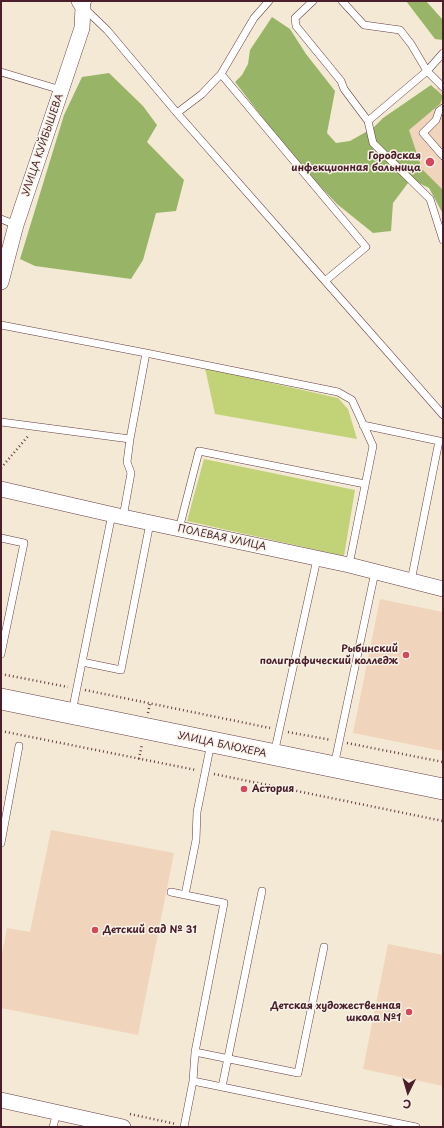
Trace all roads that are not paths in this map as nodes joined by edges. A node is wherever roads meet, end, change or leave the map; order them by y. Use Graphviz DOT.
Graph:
graph roads {
  1 [pos="269,1"];
  2 [pos="313,1"];
  3 [pos="342,1"];
  4 [pos="84,3"];
  5 [pos="443,53"];
  6 [pos="427,71"];
  7 [pos="1,72"];
  8 [pos="220,74"];
  9 [pos="443,87"];
  10 [pos="62,90"];
  11 [pos="443,108"];
  12 [pos="177,113"];
  13 [pos="368,121"];
  14 [pos="443,156"];
  15 [pos="1,219"];
  16 [pos="16,225"];
  17 [pos="443,240"];
  18 [pos="1,280"];
  19 [pos="325,281"];
  20 [pos="1,325"];
  21 [pos="146,353"];
  22 [pos="443,415"];
  23 [pos="1,422"];
  24 [pos="363,425"];
  25 [pos="130,440"];
  26 [pos="365,484"];
  27 [pos="1,489"];
  28 [pos="117,516"];
  29 [pos="150,523"];
  30 [pos="179,529"];
  31 [pos="1,538"];
  32 [pos="317,559"];
  33 [pos="349,565"];
  34 [pos="375,572"];
  35 [pos="411,581"];
  36 [pos="443,588"];
  37 [pos="1,654"];
  38 [pos="82,662"];
  39 [pos="1,699"];
  40 [pos="71,714"];
  41 [pos="211,743"];
  42 [pos="19,746"];
  43 [pos="274,756"];
  44 [pos="334,768"];
  45 [pos="443,789"];
  46 [pos="1,843"];
  47 [pos="262,891"];
  48 [pos="171,892"];
  49 [pos="185,895"];
  50 [pos="324,947"];
  51 [pos="195,1052"];
  52 [pos="228,1058"];
  53 [pos="193,1082"];
  54 [pos="222,1087"];
  55 [pos="1,1100"];
  56 [pos="57,1112"];
  57 [pos="53,1127"];
  58 [pos="123,1127"];
  59 [pos="184,1127"];
  60 [pos="416,1127"];
  1 -- 8 [label="lane"];
  2 -- 13 [label="lane"];
  3 -- 6 [label="lane"];
  4 -- 10 [label="street, УЛИЦА КУЙБЫШЕВА"];
  4 -- 12 [label="lane"];
  5 -- 6 [label="lane"];
  6 -- 9 [label="lane"];
  6 -- 13 [label="lane"];
  7 -- 10 [label="lane"];
  8 -- 12 [label="lane"];
  8 -- 19 [label="lane"];
  10 -- 16 [label="street, УЛИЦА КУЙБЫШЕВА"];
  11 -- 14 [label="lane"];
  12 -- 19 [label="lane"];
  13 -- 17 [label="lane"];
  15 -- 16 [label="lane"];
  16 -- 18 [label="street, УЛИЦА КУЙБЫШЕВА"];
  19 -- 22 [label="lane"];
  20 -- 21 [label="lane"];
  21 -- 24 [label="lane"];
  21 -- 25 [label="lane"];
  23 -- 25 [label="lane"];
  24 -- 26 [label="lane"];
  24 -- 35 [label="lane"];
  25 -- 28 [label="lane"];
  26 -- 30 [label="lane"];
  26 -- 33 [label="lane"];
  27 -- 28 [label="street, ПОЛЕВАЯ УЛИЦА"];
  28 -- 29 [label="street, ПОЛЕВАЯ УЛИЦА"];
  28 -- 38 [label="lane"];
  29 -- 30 [label="street, ПОЛЕВАЯ УЛИЦА"];
  29 -- 38 [label="lane"];
  30 -- 32 [label="street, ПОЛЕВАЯ УЛИЦА"];
  31 -- 37 [label="lane"];
  32 -- 33 [label="street, ПОЛЕВАЯ УЛИЦА"];
  32 -- 43 [label="lane"];
  33 -- 34 [label="street, ПОЛЕВАЯ УЛИЦА"];
  34 -- 35 [label="street, ПОЛЕВАЯ УЛИЦА"];
  34 -- 44 [label="lane"];
  35 -- 36 [label="street, ПОЛЕВАЯ УЛИЦА"];
  38 -- 40 [label="lane"];
  39 -- 40 [label="street, УЛИЦА БЛЮХЕРА"];
  40 -- 41 [label="street, УЛИЦА БЛЮХЕРА"];
  41 -- 43 [label="street, УЛИЦА БЛЮХЕРА"];
  41 -- 49 [label="lane"];
  42 -- 46 [label="lane"];
  43 -- 44 [label="street, УЛИЦА БЛЮХЕРА"];
  44 -- 45 [label="street, УЛИЦА БЛЮХЕРА"];
  47 -- 52 [label="lane"];
  48 -- 49 [label="lane"];
  49 -- 51 [label="lane"];
  50 -- 52 [label="lane"];
  51 -- 52 [label="lane"];
  51 -- 53 [label="lane"];
  52 -- 54 [label="lane"];
  53 -- 54 [label="lane"];
  53 -- 59 [label="lane"];
  54 -- 60 [label="lane"];
  55 -- 56 [label="street"];
  56 -- 57 [label="lane"];
  56 -- 58 [label="street"];
}
